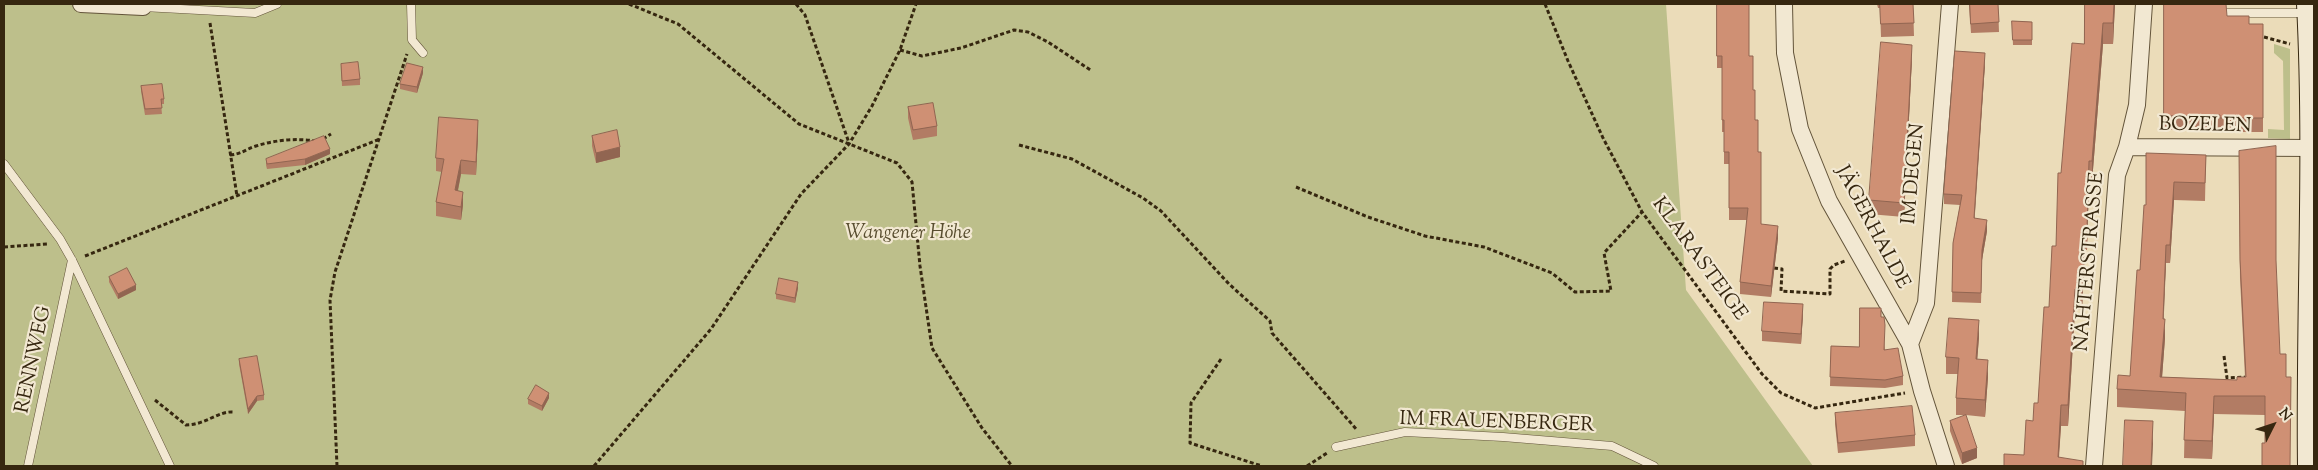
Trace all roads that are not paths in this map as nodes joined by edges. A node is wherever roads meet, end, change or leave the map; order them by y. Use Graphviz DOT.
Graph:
graph roads {
  1 [pos="81,4"];
  2 [pos="277,4"];
  3 [pos="411,4"];
  4 [pos="1784,4"];
  5 [pos="1950,4"];
  6 [pos="2144,4"];
  7 [pos="143,7"];
  8 [pos="2308,9"];
  9 [pos="2209,13"];
  10 [pos="423,53"];
  11 [pos="2127,147"];
  12 [pos="2312,148"];
  13 [pos="4,164"];
  14 [pos="72,260"];
  15 [pos="1910,344"];
  16 [pos="1336,447"];
  17 [pos="28,466"];
  18 [pos="170,466"];
  19 [pos="1654,466"];
  20 [pos="1946,466"];
  21 [pos="2094,466"];
  22 [pos="2309,466"];
  1 -- 7 [label="street"];
  2 -- 7 [label="lane"];
  3 -- 10 [label="lane"];
  4 -- 15 [label="street, JÄGERHALDE"];
  5 -- 15 [label="street, IM DEGEN"];
  6 -- 11 [label="street, NÄHTERSTRASSE"];
  8 -- 9 [label="lane"];
  8 -- 12 [label="street"];
  11 -- 12 [label="street, BOZELEN"];
  11 -- 21 [label="street, NÄHTERSTRASSE"];
  12 -- 22 [label="street"];
  13 -- 14 [label="lane"];
  14 -- 17 [label="lane, RENNWEG"];
  14 -- 18 [label="lane"];
  15 -- 20 [label="street, JÄGERHALDE"];
  16 -- 19 [label="lane, IM FRAUENBERGER"];
}
